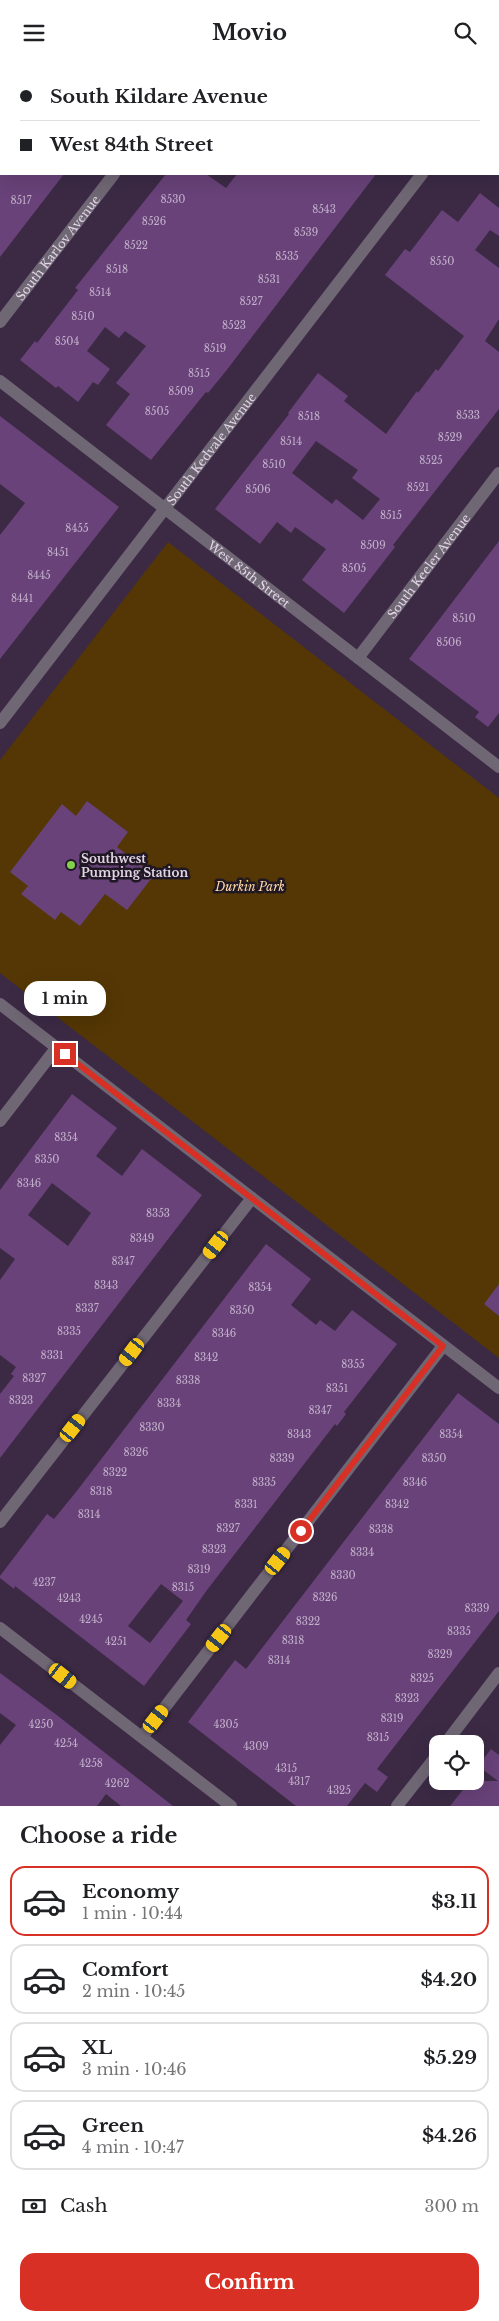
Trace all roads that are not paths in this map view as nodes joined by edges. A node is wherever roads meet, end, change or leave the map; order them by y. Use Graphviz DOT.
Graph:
graph roads {
  1 [pos="113,175"];
  2 [pos="421,175"];
  3 [pos="0,322"];
  4 [pos="0,381"];
  5 [pos="499,473"];
  6 [pos="165,509"];
  7 [pos="358,658"];
  8 [pos="0,723"];
  9 [pos="499,767"];
  10 [pos="0,1004"];
  11 [pos="56,1047"];
  12 [pos="0,1121"];
  13 [pos="252,1199"];
  14 [pos="443,1346"];
  15 [pos="499,1389"];
  16 [pos="0,1522"];
  17 [pos="0,1628"];
  18 [pos="499,1673"];
  19 [pos="452,1735"];
  20 [pos="142,1737"];
  21 [pos="429,1765"];
  22 [pos="231,1806"];
  23 [pos="397,1806"];
  1 -- 3 [label="street, South Karlov Avenue"];
  2 -- 6 [label="street, South Kedvale Avenue"];
  4 -- 6 [label="street, West 85th Street"];
  5 -- 7 [label="street, South Keeler Avenue"];
  6 -- 7 [label="street, West 85th Street"];
  6 -- 8 [label="street, South Kedvale Avenue"];
  7 -- 9 [label="street, West 85th Street"];
  10 -- 11 [label="street"];
  11 -- 12 [label="street"];
  11 -- 13 [label="street"];
  13 -- 14 [label="street"];
  13 -- 16 [label="street"];
  14 -- 15 [label="street"];
  14 -- 20 [label="street"];
  17 -- 20 [label="street"];
  18 -- 19 [label="street"];
  20 -- 22 [label="street"];
  21 -- 23 [label="street"];
}
